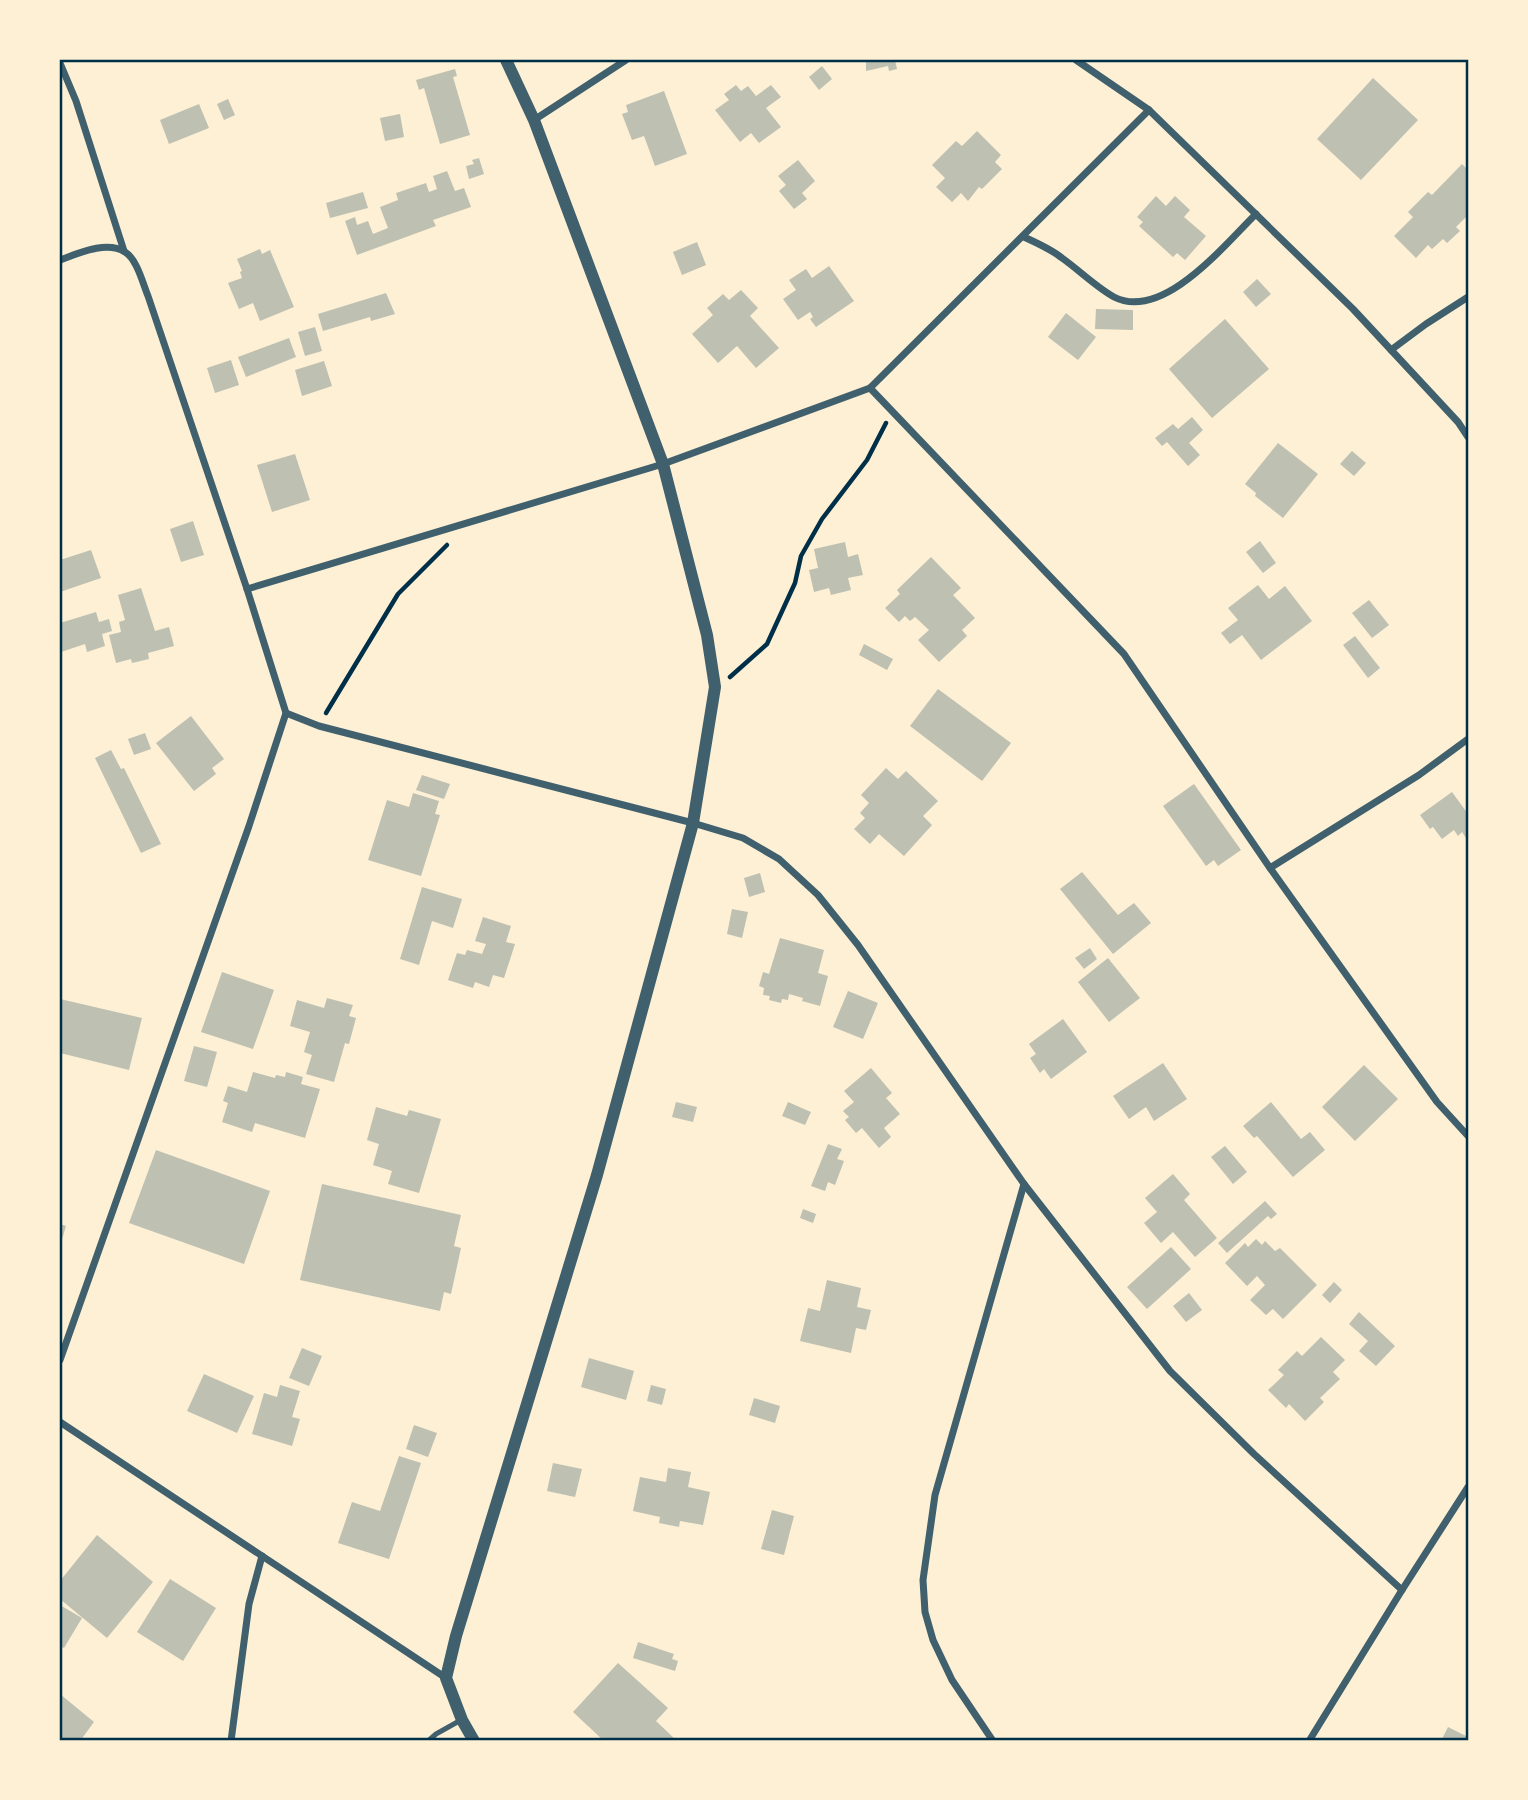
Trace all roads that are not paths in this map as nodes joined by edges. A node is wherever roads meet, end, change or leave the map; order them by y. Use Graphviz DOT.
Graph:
graph roads {
  1 [pos="506,60"];
  2 [pos="625,60"];
  3 [pos="1076,60"];
  4 [pos="60,63"];
  5 [pos="1149,110"];
  6 [pos="534,120"];
  7 [pos="1256,214"];
  8 [pos="1024,237"];
  9 [pos="124,251"];
  10 [pos="60,260"];
  11 [pos="1468,297"];
  12 [pos="1391,350"];
  13 [pos="870,388"];
  14 [pos="1468,437"];
  15 [pos="663,464"];
  16 [pos="247,589"];
  17 [pos="286,713"];
  18 [pos="1468,739"];
  19 [pos="694,824"];
  20 [pos="1270,868"];
  21 [pos="1468,1136"];
  22 [pos="1024,1184"];
  23 [pos="60,1360"];
  24 [pos="60,1422"];
  25 [pos="1468,1487"];
  26 [pos="262,1556"];
  27 [pos="1402,1590"];
  28 [pos="446,1678"];
  29 [pos="462,1720"];
  30 [pos="231,1741"];
  31 [pos="428,1741"];
  32 [pos="474,1741"];
  33 [pos="993,1741"];
  34 [pos="1309,1741"];
  1 -- 6 [label="street"];
  2 -- 6 [label="street"];
  3 -- 5 [label="street"];
  4 -- 9 [label="street"];
  5 -- 7 [label="street"];
  5 -- 8 [label="street"];
  6 -- 15 [label="street"];
  7 -- 8 [label="street"];
  7 -- 12 [label="street"];
  8 -- 13 [label="street"];
  9 -- 10 [label="street"];
  9 -- 16 [label="street"];
  11 -- 12 [label="street"];
  12 -- 14 [label="street"];
  13 -- 15 [label="street"];
  13 -- 20 [label="street"];
  15 -- 16 [label="street"];
  15 -- 19 [label="street"];
  16 -- 17 [label="street"];
  17 -- 19 [label="street"];
  17 -- 23 [label="street"];
  18 -- 20 [label="street"];
  19 -- 22 [label="street"];
  19 -- 28 [label="street"];
  20 -- 21 [label="street"];
  22 -- 27 [label="street"];
  22 -- 33 [label="street"];
  24 -- 26 [label="street"];
  25 -- 27 [label="street"];
  26 -- 28 [label="street"];
  26 -- 30 [label="street"];
  27 -- 34 [label="street"];
  28 -- 29 [label="street"];
  29 -- 31 [label="lane"];
  29 -- 32 [label="street"];
}
